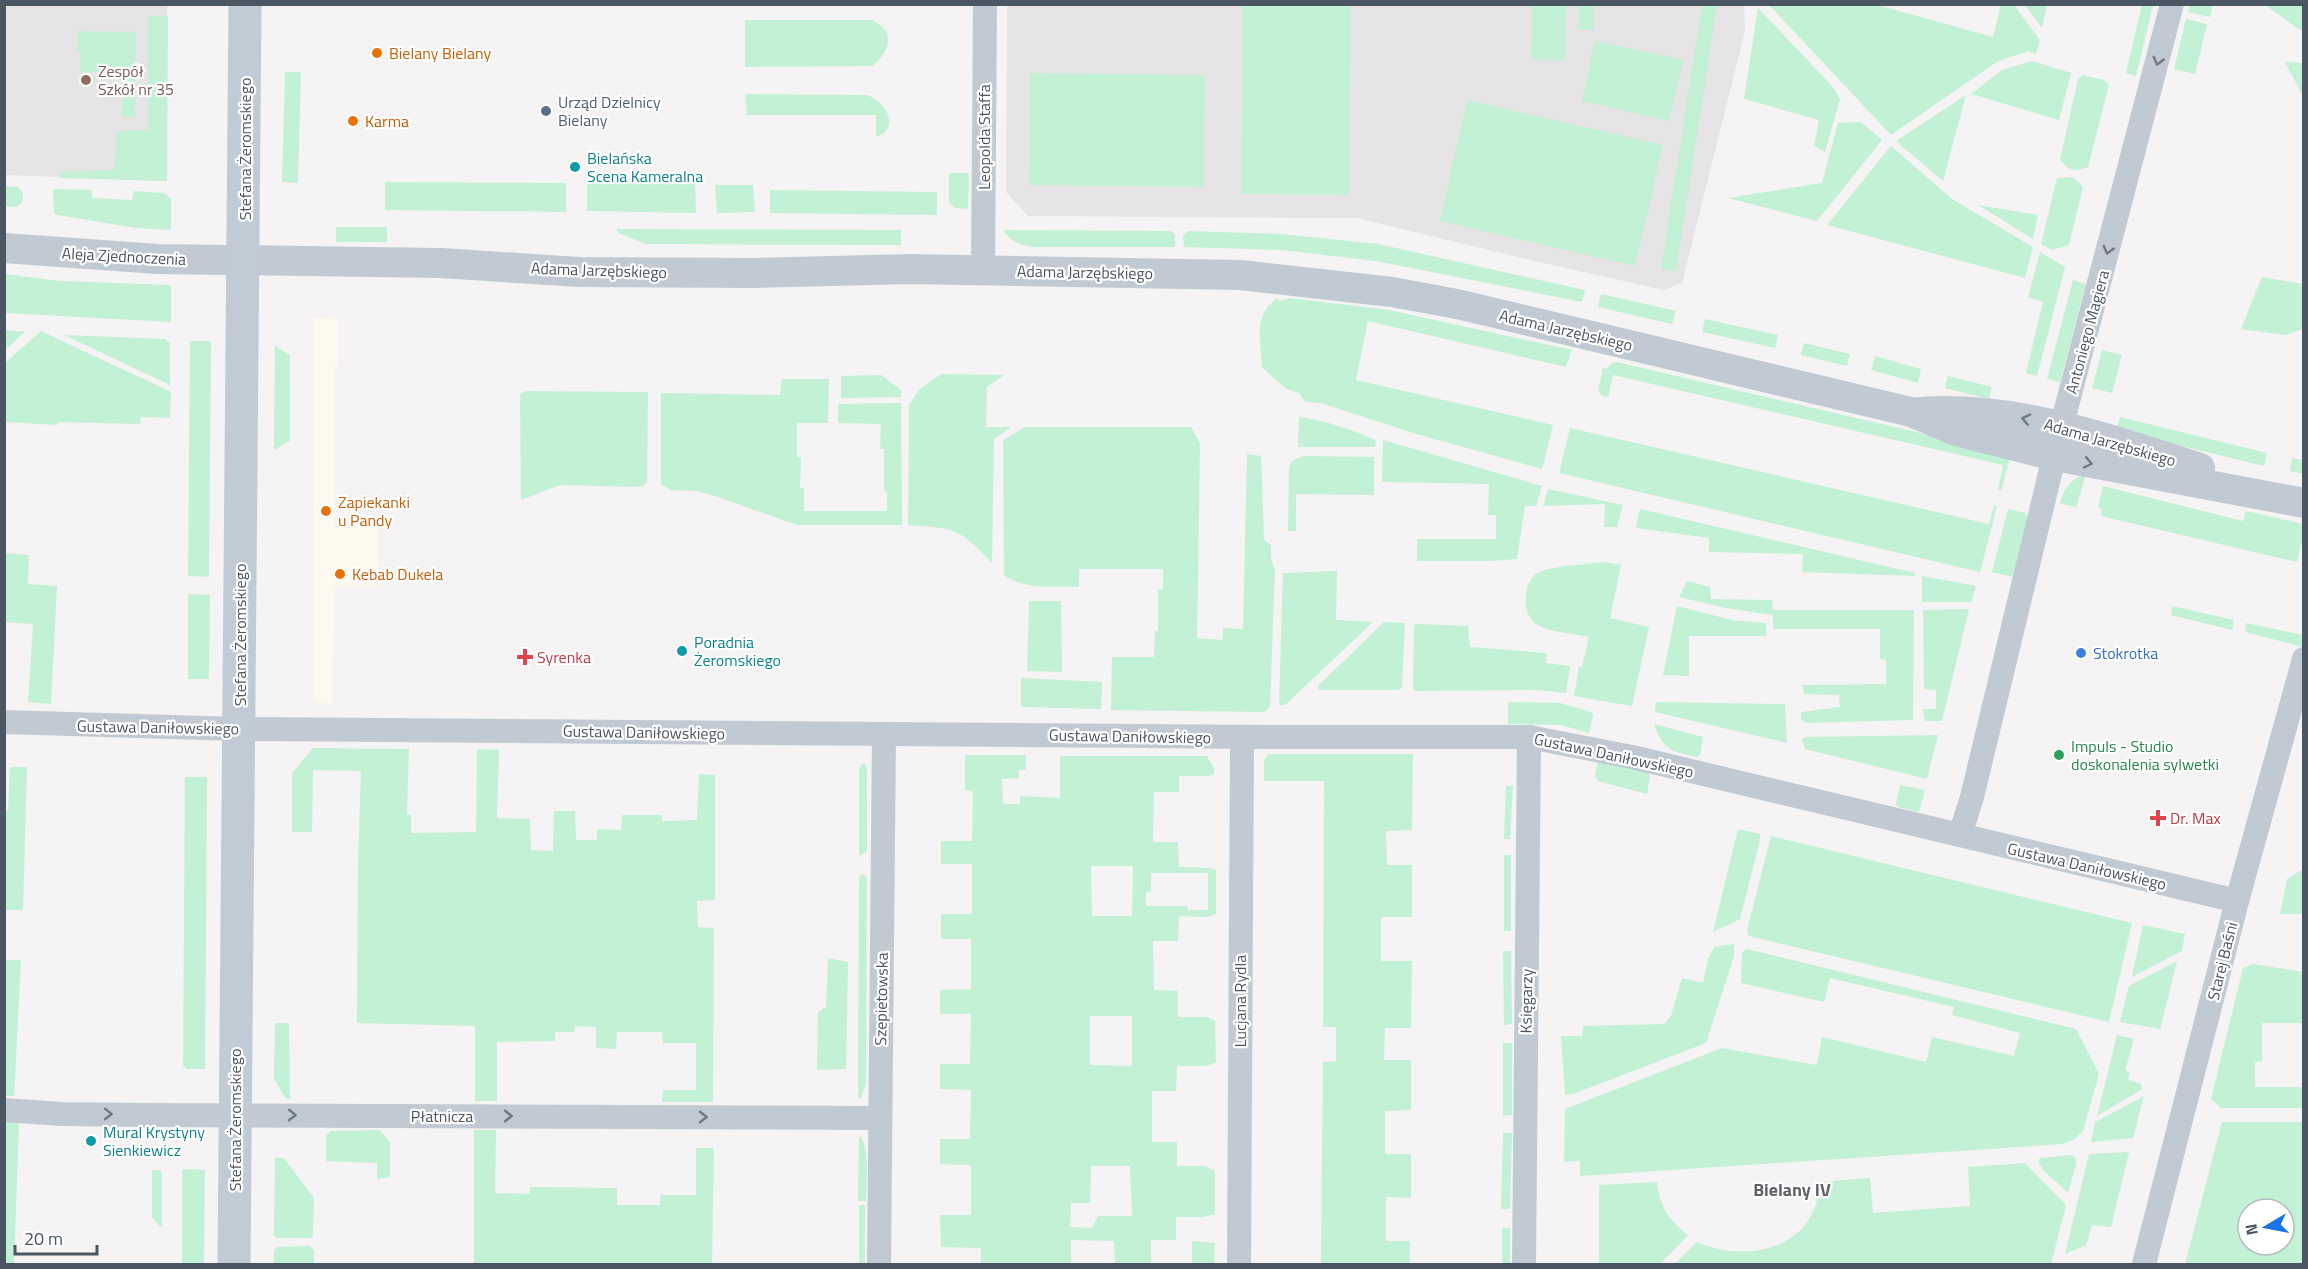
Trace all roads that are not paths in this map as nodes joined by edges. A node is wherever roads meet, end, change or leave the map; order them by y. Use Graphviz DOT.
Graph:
graph roads {
  1 [pos="245,4"];
  2 [pos="985,4"];
  3 [pos="2172,4"];
  4 [pos="4,248"];
  5 [pos="244,261"];
  6 [pos="983,270"];
  7 [pos="2058,442"];
  8 [pos="2304,501"];
  9 [pos="2304,659"];
  10 [pos="4,722"];
  11 [pos="239,729"];
  12 [pos="884,734"];
  13 [pos="1242,737"];
  14 [pos="1529,737"];
  15 [pos="1960,835"];
  16 [pos="2237,901"];
  17 [pos="4,1110"];
  18 [pos="234,1114"];
  19 [pos="879,1118"];
  20 [pos="234,1264"];
  21 [pos="879,1264"];
  22 [pos="1239,1264"];
  23 [pos="1524,1264"];
  24 [pos="2144,1264"];
  1 -- 5 [label="main road, Stefana Żeromskiego"];
  2 -- 6 [label="street, Leopolda Staffa"];
  3 -- 7 [label="street, Antoniego Magiera, one-way"];
  4 -- 5 [label="street, Aleja Zjednoczenia"];
  5 -- 6 [label="street, Adama Jarzębskiego"];
  5 -- 11 [label="main road, Stefana Żeromskiego"];
  6 -- 7 [label="street, Adama Jarzębskiego"];
  7 -- 8 [label="street, Adama Jarzębskiego"];
  7 -- 15 [label="street, Antoniego Magiera"];
  9 -- 16 [label="street, Starej Baśni"];
  10 -- 11 [label="street, Gustawa Daniłowskiego"];
  11 -- 12 [label="street, Gustawa Daniłowskiego"];
  11 -- 18 [label="main road, Stefana Żeromskiego"];
  12 -- 13 [label="street, Gustawa Daniłowskiego"];
  12 -- 19 [label="street, Szepietowska"];
  13 -- 14 [label="street, Gustawa Daniłowskiego"];
  13 -- 22 [label="street, Lucjana Rydla"];
  14 -- 15 [label="street, Gustawa Daniłowskiego"];
  14 -- 23 [label="street, Księgarzy"];
  15 -- 16 [label="street, Gustawa Daniłowskiego"];
  16 -- 24 [label="street, Starej Baśni"];
  17 -- 18 [label="street, Płatnicza, one-way"];
  18 -- 19 [label="street, Płatnicza, one-way"];
  18 -- 20 [label="main road, Stefana Żeromskiego"];
  19 -- 21 [label="street, Szepietowska"];
}
